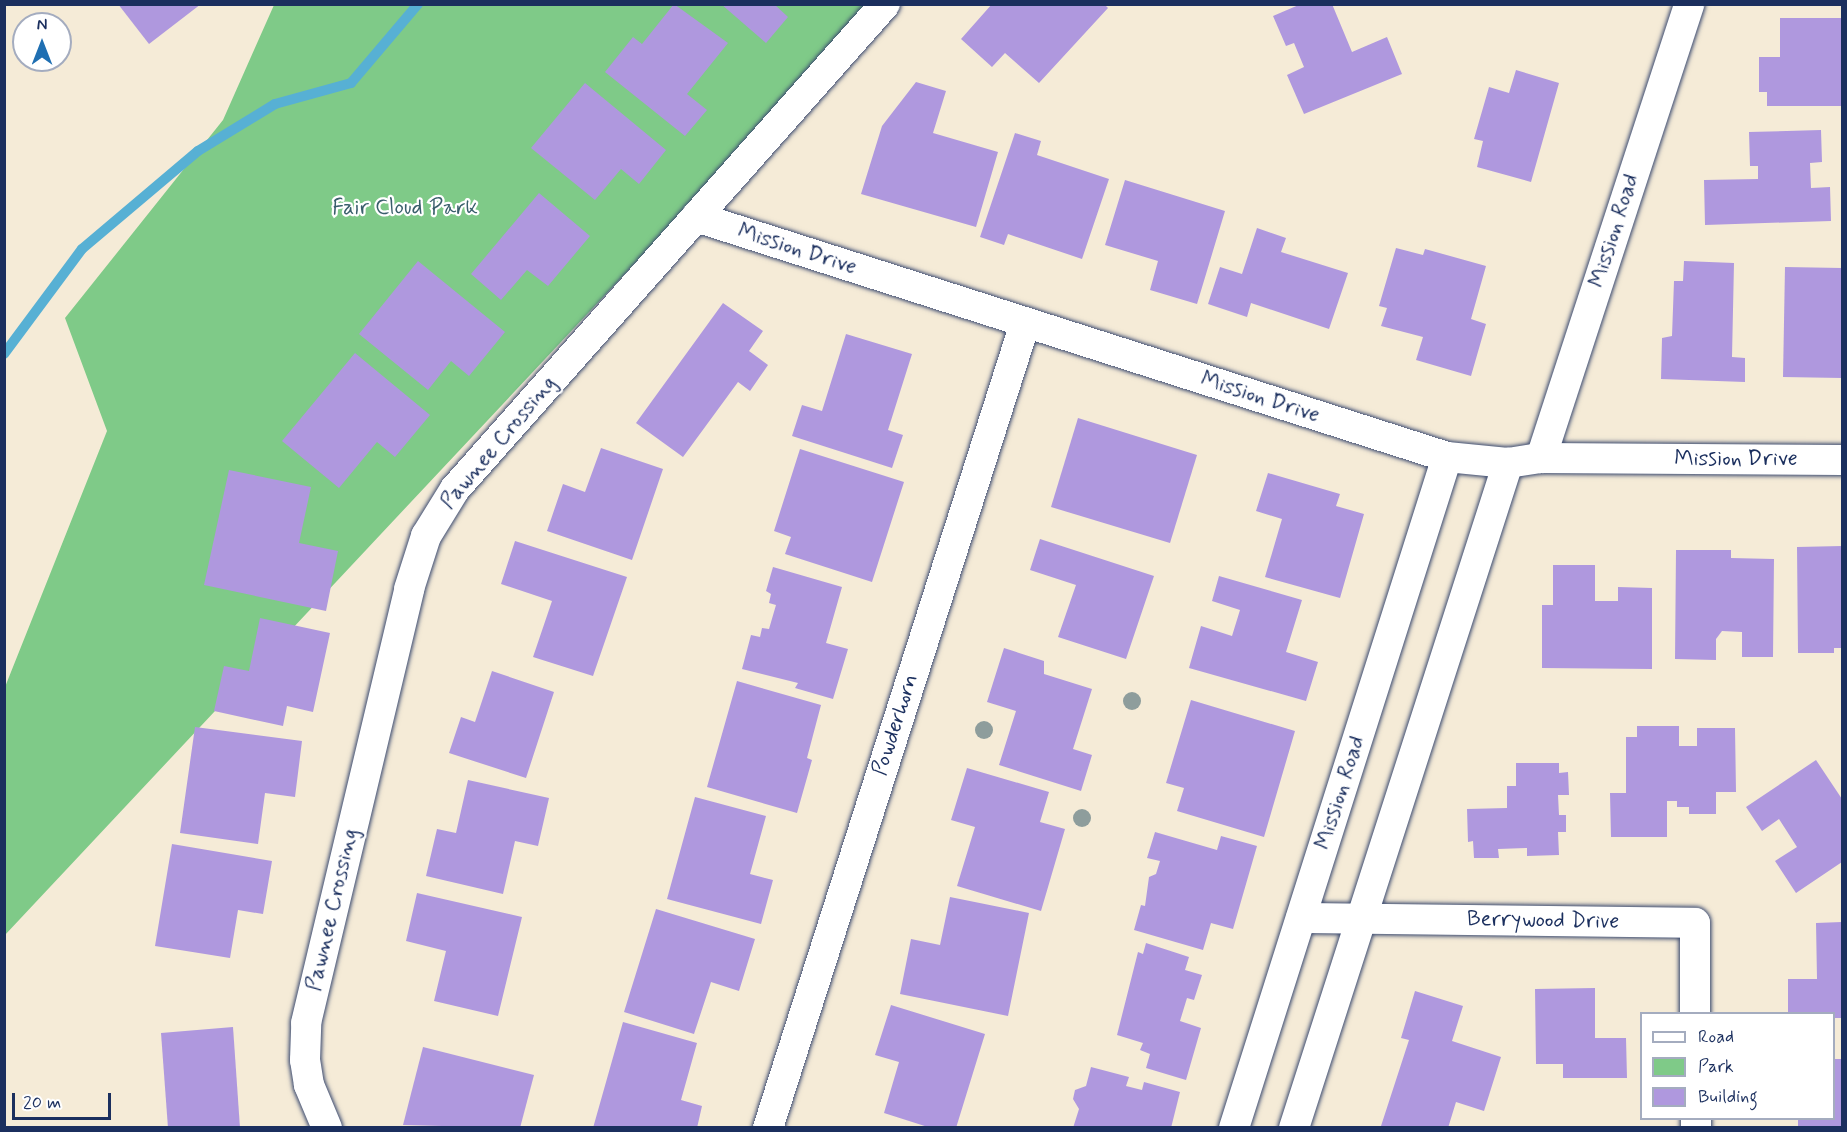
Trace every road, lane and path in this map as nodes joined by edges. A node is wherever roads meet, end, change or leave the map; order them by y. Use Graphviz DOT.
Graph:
graph roads {
  1 [pos="885,4"];
  2 [pos="1689,4"];
  3 [pos="696,218"];
  4 [pos="1025,323"];
  5 [pos="1447,457"];
  6 [pos="1540,458"];
  7 [pos="1842,460"];
  8 [pos="1508,463"];
  9 [pos="1301,918"];
  10 [pos="1360,919"];
  11 [pos="1695,1012"];
  12 [pos="327,1128"];
  13 [pos="768,1128"];
  14 [pos="1234,1128"];
  15 [pos="1294,1128"];
  1 -- 3 [label="street, Pawnee Crossing"];
  2 -- 6 [label="street, Mission Road"];
  3 -- 4 [label="street, Mission Drive"];
  3 -- 12 [label="street, Pawnee Crossing"];
  4 -- 5 [label="street, Mission Drive"];
  4 -- 13 [label="street, Powderhorn"];
  5 -- 8 [label="street, Mission Drive"];
  5 -- 9 [label="street, Mission Road"];
  6 -- 7 [label="street, Mission Drive"];
  6 -- 8 [label="street, Mission Drive"];
  8 -- 10 [label="street"];
  9 -- 10 [label="street, Berrywood Drive"];
  9 -- 14 [label="street, Mission Road"];
  10 -- 11 [label="street, Berrywood Drive"];
  10 -- 15 [label="street"];
}
